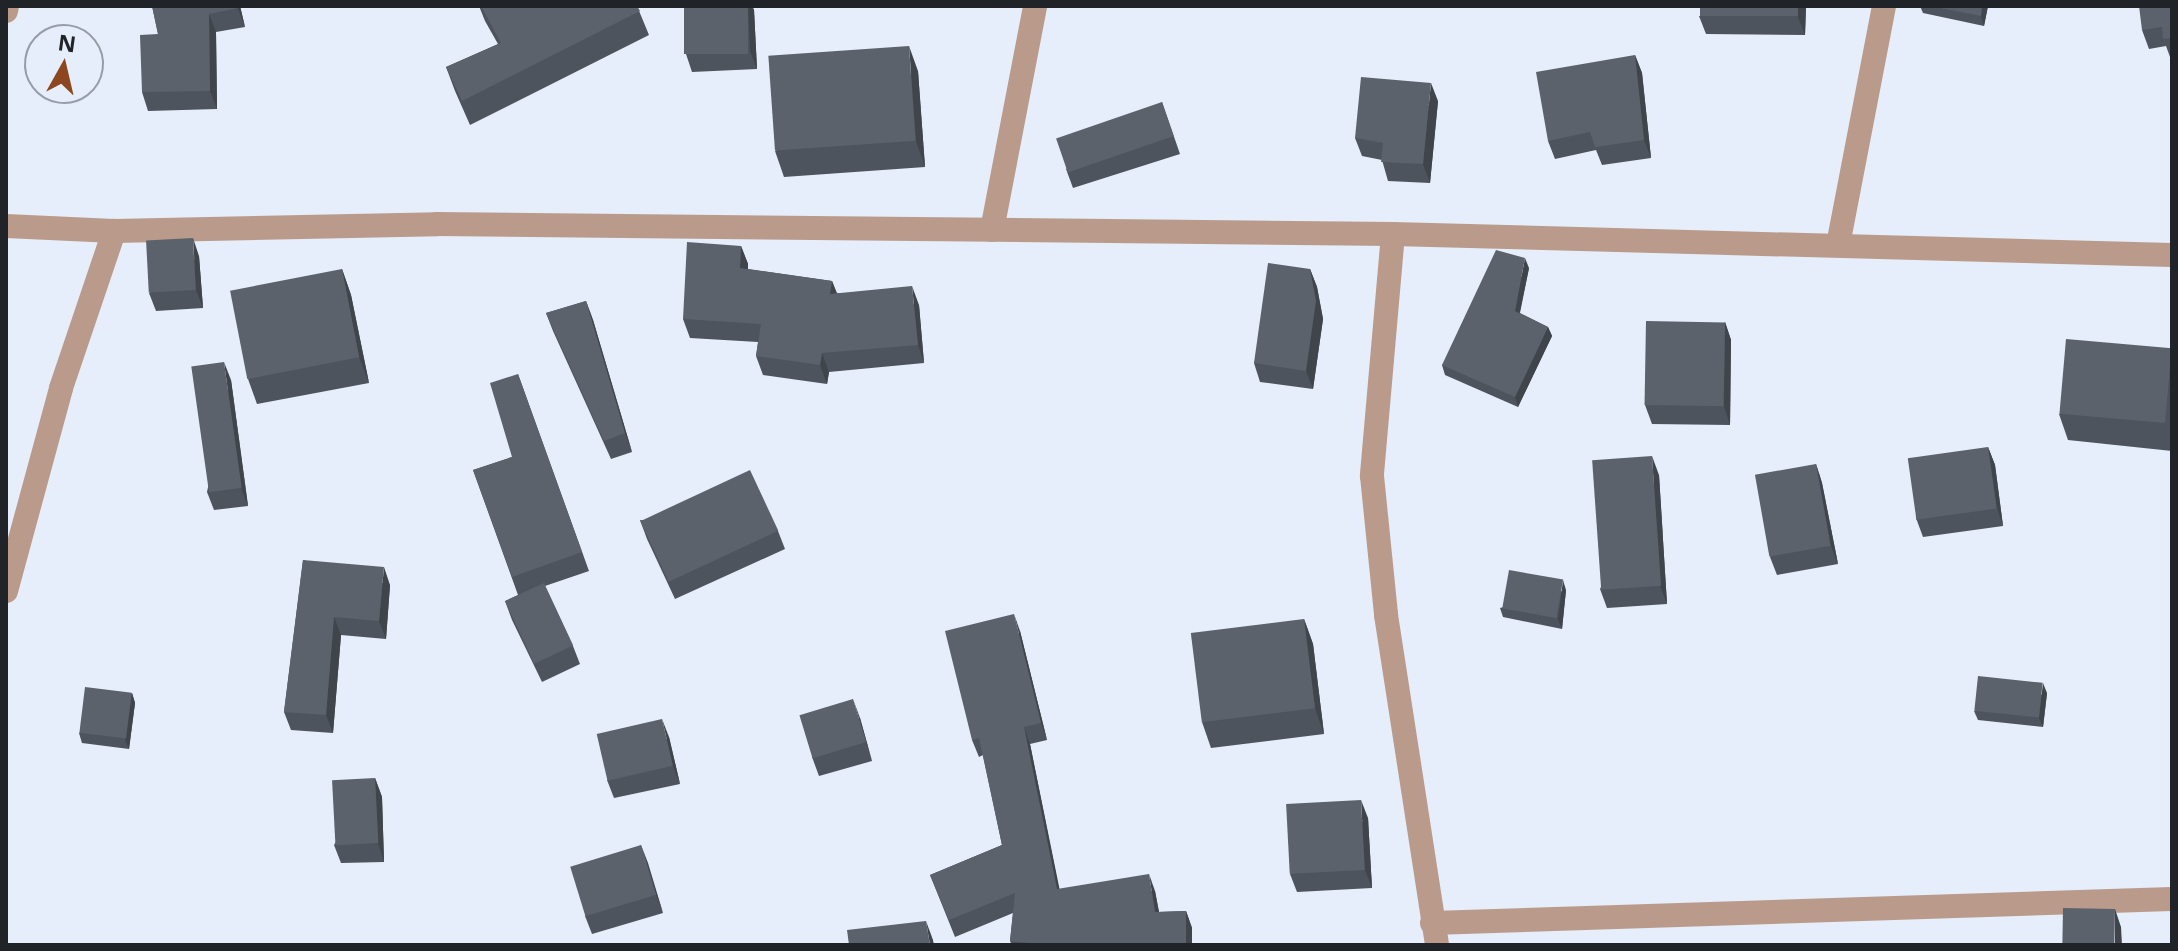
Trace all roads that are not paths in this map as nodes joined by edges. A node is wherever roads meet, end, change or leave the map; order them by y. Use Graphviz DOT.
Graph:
graph roads {
  1 [pos="1035,6"];
  2 [pos="1884,6"];
  3 [pos="6,226"];
  4 [pos="992,230"];
  5 [pos="114,231"];
  6 [pos="1393,234"];
  7 [pos="1838,245"];
  8 [pos="2172,255"];
  9 [pos="6,591"];
  10 [pos="2172,899"];
  11 [pos="1435,934"];
  1 -- 4 [label="street"];
  2 -- 7 [label="street"];
  3 -- 5 [label="street"];
  4 -- 5 [label="street"];
  4 -- 6 [label="street"];
  5 -- 9 [label="street"];
  6 -- 7 [label="street"];
  6 -- 11 [label="street"];
  7 -- 8 [label="street"];
  10 -- 11 [label="street"];
}
